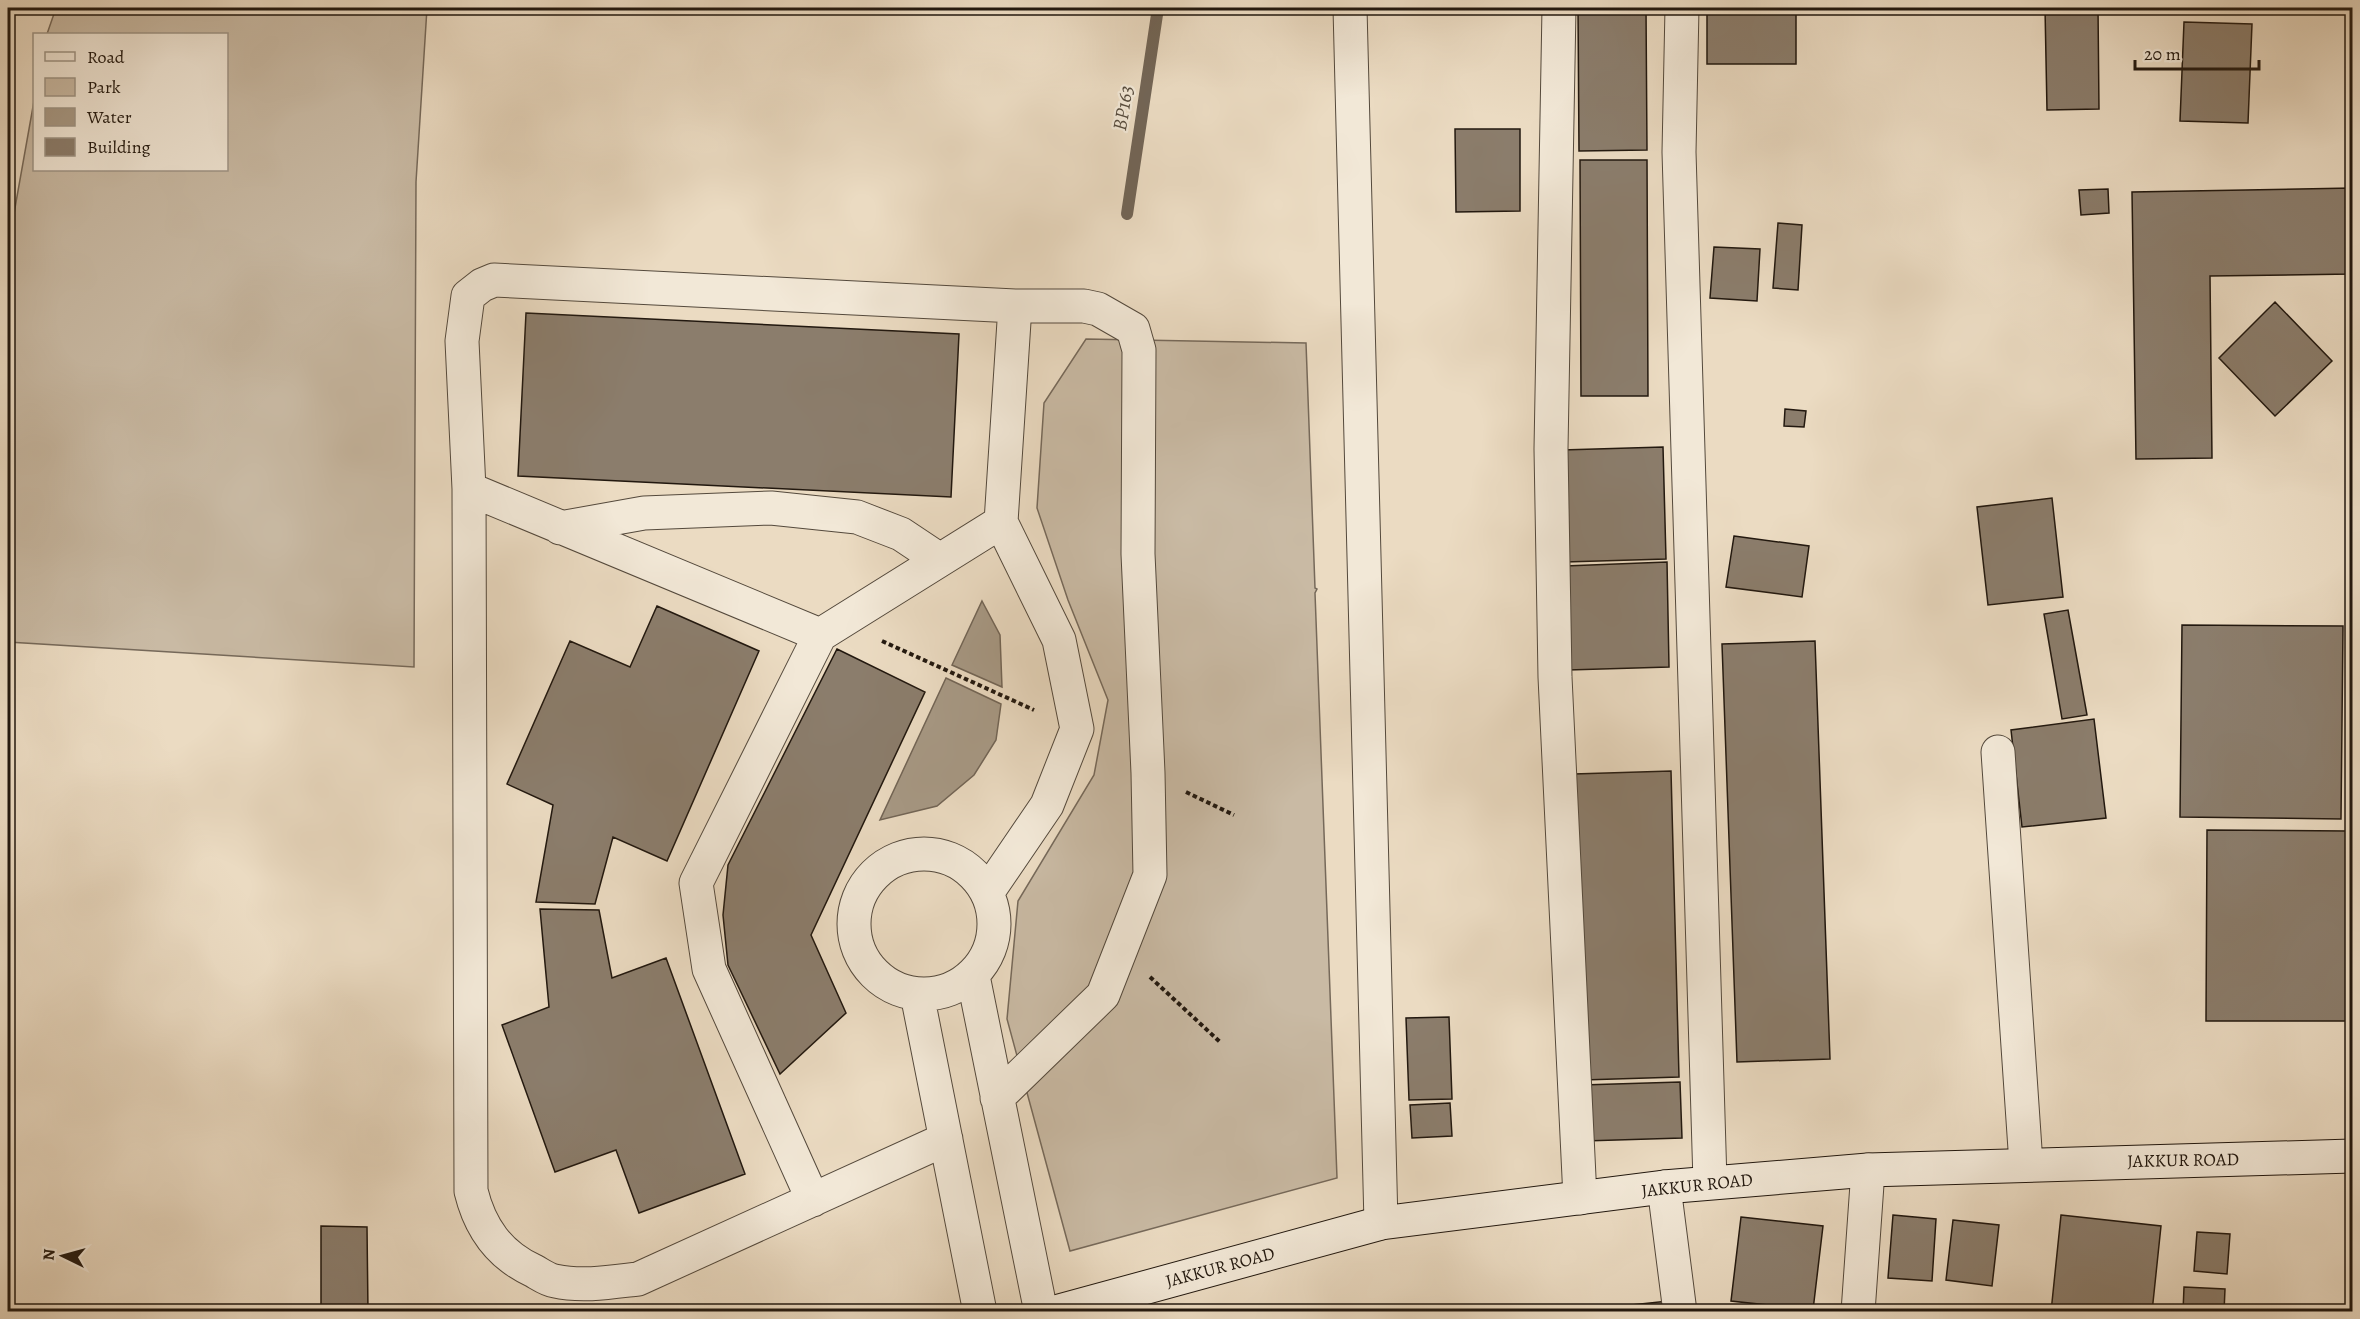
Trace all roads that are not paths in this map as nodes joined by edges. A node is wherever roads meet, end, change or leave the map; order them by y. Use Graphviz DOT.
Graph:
graph roads {
  1 [pos="1350,8"];
  2 [pos="1558,8"];
  3 [pos="1682,8"];
  4 [pos="1015,306"];
  5 [pos="469,489"];
  6 [pos="1001,522"];
  7 [pos="560,528"];
  8 [pos="940,560"];
  9 [pos="830,629"];
  10 [pos="1998,752"];
  11 [pos="987,893"];
  12 [pos="973,976"];
  13 [pos="917,994"];
  14 [pos="997,1098"];
  15 [pos="946,1139"];
  16 [pos="2352,1156"];
  17 [pos="2026,1164"];
  18 [pos="1868,1170"];
  19 [pos="1710,1182"];
  20 [pos="1664,1187"];
  21 [pos="1580,1198"];
  22 [pos="813,1200"];
  23 [pos="1381,1223"];
  24 [pos="980,1311"];
  25 [pos="1041,1311"];
  26 [pos="1056,1311"];
  27 [pos="1680,1311"];
  28 [pos="1858,1311"];
  1 -- 23 [label="street"];
  2 -- 21 [label="street"];
  3 -- 19 [label="street"];
  4 -- 5 [label="street"];
  4 -- 6 [label="street"];
  4 -- 14 [label="street"];
  5 -- 7 [label="street"];
  5 -- 22 [label="street"];
  6 -- 8 [label="street"];
  6 -- 11 [label="street"];
  7 -- 8 [label="street"];
  7 -- 9 [label="street"];
  8 -- 9 [label="street"];
  9 -- 22 [label="street"];
  10 -- 17 [label="street"];
  11 -- 12 [label="street"];
  11 -- 13 [label="street"];
  12 -- 13 [label="street"];
  12 -- 14 [label="street"];
  13 -- 15 [label="street"];
  14 -- 25 [label="street"];
  15 -- 22 [label="street"];
  15 -- 24 [label="street"];
  16 -- 17 [label="street, JAKKUR ROAD"];
  17 -- 18 [label="street, JAKKUR ROAD"];
  18 -- 19 [label="street, JAKKUR ROAD"];
  18 -- 28 [label="street"];
  19 -- 20 [label="street, JAKKUR ROAD"];
  20 -- 21 [label="street, JAKKUR ROAD"];
  20 -- 27 [label="street"];
  21 -- 23 [label="street, JAKKUR ROAD"];
  23 -- 26 [label="street, JAKKUR ROAD"];
}
